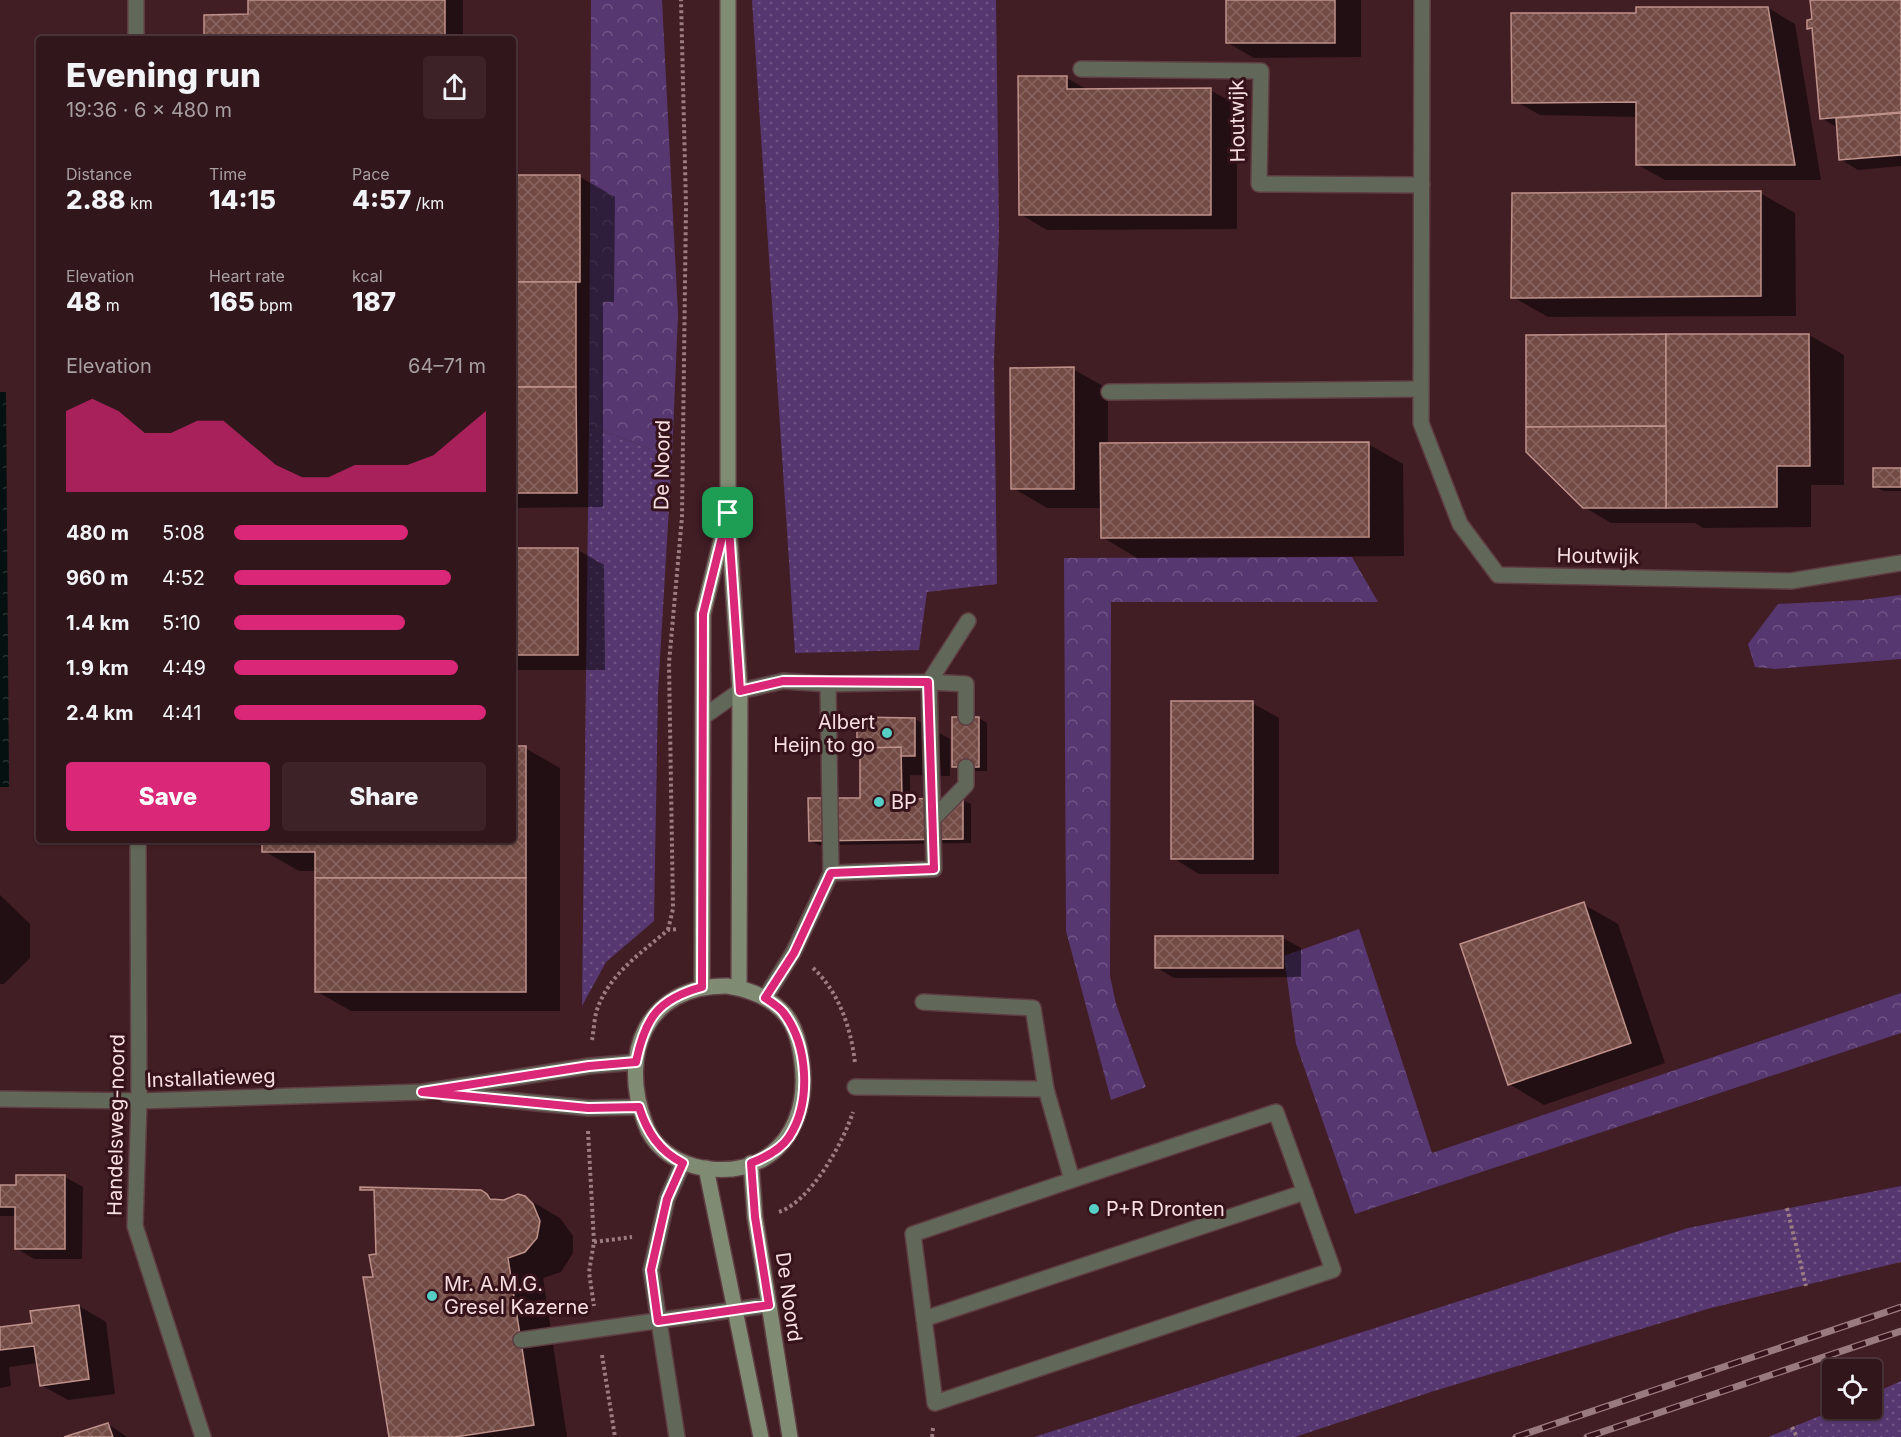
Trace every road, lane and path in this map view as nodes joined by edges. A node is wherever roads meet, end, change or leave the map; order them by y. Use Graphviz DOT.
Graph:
graph roads {
  1 [pos="136,0"];
  2 [pos="681,0"];
  3 [pos="728,0"];
  4 [pos="1422,0"];
  5 [pos="136,36"];
  6 [pos="1081,69"];
  7 [pos="1422,186"];
  8 [pos="1421,389"];
  9 [pos="1109,393"];
  10 [pos="728,513"];
  11 [pos="1901,563"];
  12 [pos="968,621"];
  13 [pos="928,682"];
  14 [pos="828,684"];
  15 [pos="740,691"];
  16 [pos="703,717"];
  17 [pos="966,717"];
  18 [pos="966,767"];
  19 [pos="933,819"];
  20 [pos="138,843"];
  21 [pos="831,873"];
  22 [pos="668,930"];
  23 [pos="702,987"];
  24 [pos="740,988"];
  25 [pos="765,998"];
  26 [pos="923,1002"];
  27 [pos="636,1062"];
  28 [pos="855,1087"];
  29 [pos="1046,1089"];
  30 [pos="422,1092"];
  31 [pos="0,1099"];
  32 [pos="139,1101"];
  33 [pos="639,1107"];
  34 [pos="683,1163"];
  35 [pos="751,1163"];
  36 [pos="706,1168"];
  37 [pos="1072,1180"];
  38 [pos="1305,1192"];
  39 [pos="1787,1208"];
  40 [pos="1806,1286"];
  41 [pos="769,1305"];
  42 [pos="734,1310"];
  43 [pos="924,1319"];
  44 [pos="658,1321"];
  45 [pos="521,1340"];
  46 [pos="1792,1427"];
  47 [pos="203,1437"];
  48 [pos="677,1437"];
  49 [pos="761,1437"];
  50 [pos="790,1437"];
  51 [pos="1797,1437"];
  1 -- 5 [label="street"];
  2 -- 22 [label="path, De Noord"];
  3 -- 10 [label="main road"];
  4 -- 7 [label="street, Houtwijk"];
  6 -- 7 [label="street, Houtwijk"];
  7 -- 8 [label="street, Houtwijk"];
  8 -- 9 [label="street"];
  8 -- 11 [label="street, Houtwijk"];
  10 -- 15 [label="main road"];
  10 -- 16 [label="main road"];
  12 -- 13 [label="street"];
  13 -- 14 [label="street"];
  13 -- 17 [label="street"];
  13 -- 19 [label="street"];
  14 -- 15 [label="street"];
  14 -- 21 [label="street"];
  15 -- 16 [label="street"];
  15 -- 24 [label="main road"];
  16 -- 23 [label="main road"];
  18 -- 19 [label="street"];
  19 -- 21 [label="street"];
  20 -- 32 [label="street, Handelsweg-noord"];
  21 -- 25 [label="street"];
  23 -- 24 [label="main road"];
  23 -- 27 [label="main road"];
  24 -- 25 [label="main road"];
  25 -- 35 [label="main road"];
  26 -- 29 [label="street"];
  27 -- 30 [label="street, Installatieweg"];
  27 -- 33 [label="main road"];
  28 -- 29 [label="street"];
  29 -- 37 [label="street"];
  30 -- 32 [label="street, Installatieweg"];
  30 -- 33 [label="street, Installatieweg"];
  31 -- 32 [label="street, Installatieweg"];
  32 -- 47 [label="street, Handelsweg-noord"];
  33 -- 34 [label="main road"];
  34 -- 36 [label="main road"];
  34 -- 44 [label="street"];
  35 -- 36 [label="main road"];
  35 -- 41 [label="main road, De Noord"];
  36 -- 42 [label="main road"];
  37 -- 38 [label="street"];
  37 -- 43 [label="street"];
  38 -- 43 [label="street"];
  38 -- 43 [label="street"];
  39 -- 40 [label="path"];
  41 -- 42 [label="street"];
  41 -- 50 [label="main road, De Noord"];
  42 -- 44 [label="street"];
  42 -- 49 [label="main road"];
  44 -- 45 [label="street"];
  44 -- 48 [label="street"];
  46 -- 51 [label="path"];
}
